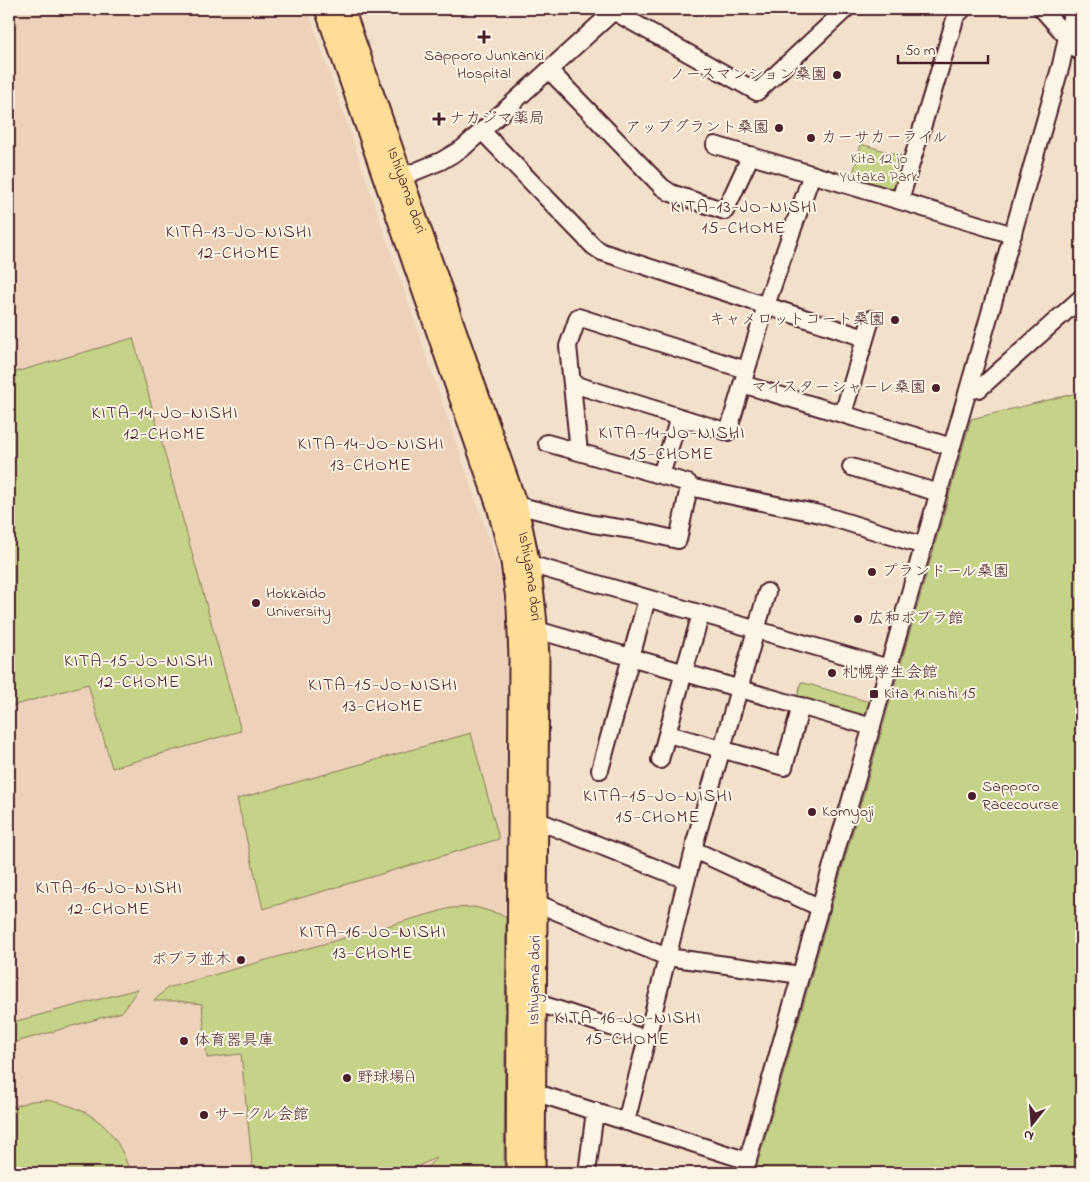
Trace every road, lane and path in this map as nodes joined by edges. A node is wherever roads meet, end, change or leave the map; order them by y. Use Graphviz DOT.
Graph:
graph roads {
  1 [pos="326,9"];
  2 [pos="343,9"];
  3 [pos="846,9"];
  4 [pos="963,9"];
  5 [pos="1042,9"];
  6 [pos="1072,9"];
  7 [pos="614,10"];
  8 [pos="1066,37"];
  9 [pos="1081,53"];
  10 [pos="549,70"];
  11 [pos="482,131"];
  12 [pos="715,145"];
  13 [pos="752,155"];
  14 [pos="812,174"];
  15 [pos="394,180"];
  16 [pos="900,200"];
  17 [pos="1013,235"];
  18 [pos="1081,298"];
  19 [pos="766,305"];
  20 [pos="871,319"];
  21 [pos="865,338"];
  22 [pos="744,377"];
  23 [pos="573,384"];
  24 [pos="968,391"];
  25 [pos="843,414"];
  26 [pos="679,418"];
  27 [pos="547,443"];
  28 [pos="952,447"];
  29 [pos="579,452"];
  30 [pos="851,467"];
  31 [pos="661,475"];
  32 [pos="689,487"];
  33 [pos="939,493"];
  34 [pos="516,505"];
  35 [pos="924,546"];
  36 [pos="529,564"];
  37 [pos="767,592"];
  38 [pos="647,599"];
  39 [pos="702,614"];
  40 [pos="528,630"];
  41 [pos="756,630"];
  42 [pos="631,657"];
  43 [pos="889,668"];
  44 [pos="684,672"];
  45 [pos="738,688"];
  46 [pos="801,706"];
  47 [pos="872,727"];
  48 [pos="668,734"];
  49 [pos="720,749"];
  50 [pos="660,760"];
  51 [pos="600,770"];
  52 [pos="536,820"];
  53 [pos="694,850"];
  54 [pos="686,880"];
  55 [pos="527,902"];
  56 [pos="821,908"];
  57 [pos="667,957"];
  58 [pos="801,975"];
  59 [pos="535,1002"];
  60 [pos="647,1040"];
  61 [pos="534,1092"];
  62 [pos="595,1111"];
  63 [pos="626,1122"];
  64 [pos="746,1167"];
  65 [pos="517,1173"];
  66 [pos="534,1173"];
  67 [pos="587,1173"];
  1 -- 15 [label="main road, Ishiyama dori"];
  2 -- 15 [label="main road, Ishiyama dori"];
  3 -- 7 [label="street"];
  4 -- 16 [label="street"];
  5 -- 8 [label="street"];
  6 -- 8 [label="street"];
  7 -- 10 [label="street"];
  8 -- 9 [label="street"];
  8 -- 17 [label="street"];
  10 -- 11 [label="street"];
  10 -- 13 [label="street"];
  11 -- 15 [label="street"];
  11 -- 19 [label="street"];
  12 -- 13 [label="street"];
  13 -- 14 [label="street"];
  14 -- 16 [label="street"];
  14 -- 19 [label="street"];
  15 -- 34 [label="main road, Ishiyama dori"];
  15 -- 40 [label="main road, Ishiyama dori"];
  16 -- 17 [label="street"];
  17 -- 24 [label="street"];
  18 -- 24 [label="street"];
  19 -- 21 [label="street"];
  19 -- 22 [label="street"];
  20 -- 21 [label="street"];
  21 -- 25 [label="street"];
  22 -- 23 [label="street"];
  22 -- 25 [label="street"];
  22 -- 26 [label="street"];
  23 -- 26 [label="street"];
  23 -- 29 [label="street"];
  24 -- 28 [label="street"];
  25 -- 28 [label="street"];
  26 -- 31 [label="street"];
  27 -- 29 [label="street"];
  28 -- 33 [label="street"];
  29 -- 31 [label="street"];
  30 -- 33 [label="street"];
  31 -- 32 [label="street"];
  32 -- 34 [label="street"];
  32 -- 35 [label="street"];
  33 -- 35 [label="street"];
  34 -- 36 [label="main road, Ishiyama dori"];
  35 -- 43 [label="street"];
  36 -- 38 [label="street"];
  36 -- 40 [label="main road, Ishiyama dori"];
  37 -- 41 [label="street"];
  38 -- 39 [label="street"];
  38 -- 42 [label="street"];
  39 -- 41 [label="street"];
  39 -- 44 [label="street"];
  40 -- 42 [label="street"];
  40 -- 52 [label="main road, Ishiyama dori"];
  40 -- 55 [label="main road, Ishiyama dori"];
  41 -- 43 [label="street"];
  41 -- 45 [label="street"];
  42 -- 44 [label="street"];
  42 -- 51 [label="street"];
  43 -- 47 [label="street"];
  44 -- 45 [label="street"];
  44 -- 48 [label="street"];
  45 -- 46 [label="street"];
  45 -- 49 [label="street"];
  46 -- 47 [label="street"];
  46 -- 49 [label="street"];
  47 -- 56 [label="street"];
  48 -- 49 [label="street"];
  48 -- 50 [label="street"];
  49 -- 53 [label="street"];
  52 -- 54 [label="street"];
  52 -- 55 [label="main road, Ishiyama dori"];
  53 -- 54 [label="street"];
  53 -- 56 [label="street"];
  54 -- 57 [label="street"];
  55 -- 57 [label="street"];
  55 -- 59 [label="main road, Ishiyama dori"];
  55 -- 65 [label="main road, Ishiyama dori"];
  56 -- 58 [label="street"];
  57 -- 58 [label="street"];
  57 -- 60 [label="street"];
  58 -- 64 [label="street"];
  59 -- 60 [label="street"];
  59 -- 61 [label="main road, Ishiyama dori"];
  60 -- 63 [label="street"];
  61 -- 62 [label="street"];
  61 -- 66 [label="main road, Ishiyama dori"];
  62 -- 63 [label="street"];
  62 -- 67 [label="street"];
  63 -- 64 [label="street"];
}
